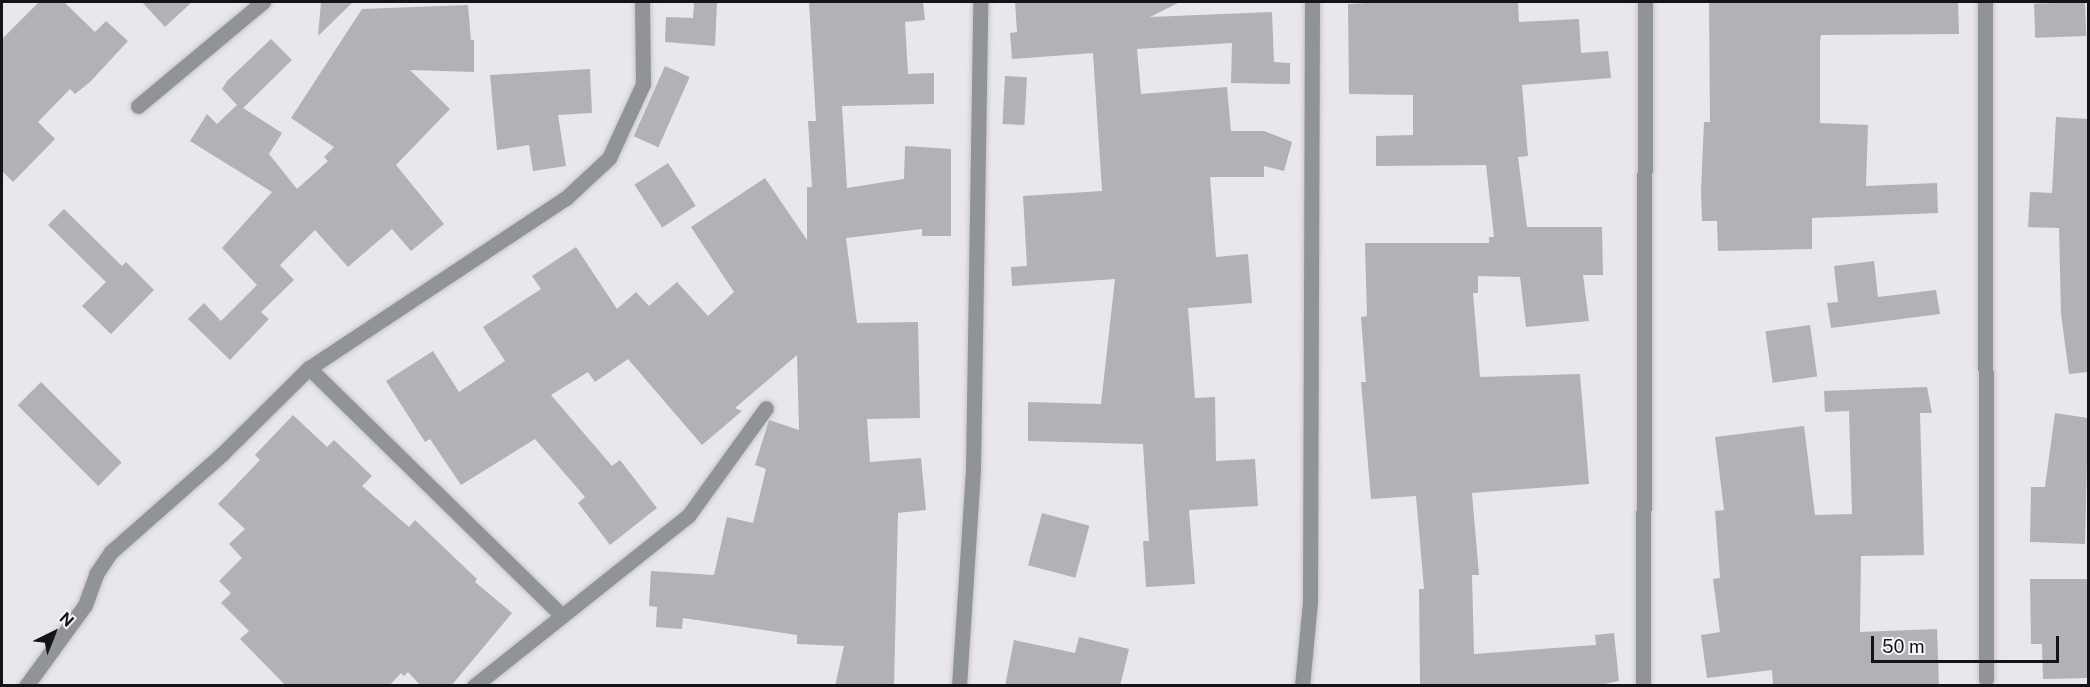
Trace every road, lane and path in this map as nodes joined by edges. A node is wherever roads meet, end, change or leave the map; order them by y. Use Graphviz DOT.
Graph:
graph roads {
  1 [pos="263,2"];
  2 [pos="642,2"];
  3 [pos="980,2"];
  4 [pos="1312,2"];
  5 [pos="1645,2"];
  6 [pos="1985,2"];
  7 [pos="138,106"];
  8 [pos="309,368"];
  9 [pos="766,408"];
  10 [pos="562,616"];
  11 [pos="1986,679"];
  12 [pos="26,686"];
  13 [pos="474,686"];
  14 [pos="959,686"];
  15 [pos="1302,686"];
  16 [pos="1643,686"];
  1 -- 7 [label="street"];
  2 -- 8 [label="street"];
  3 -- 14 [label="street"];
  4 -- 15 [label="street"];
  5 -- 16 [label="street"];
  6 -- 11 [label="street"];
  8 -- 10 [label="street"];
  8 -- 12 [label="street"];
  9 -- 10 [label="street"];
  10 -- 13 [label="street"];
}
